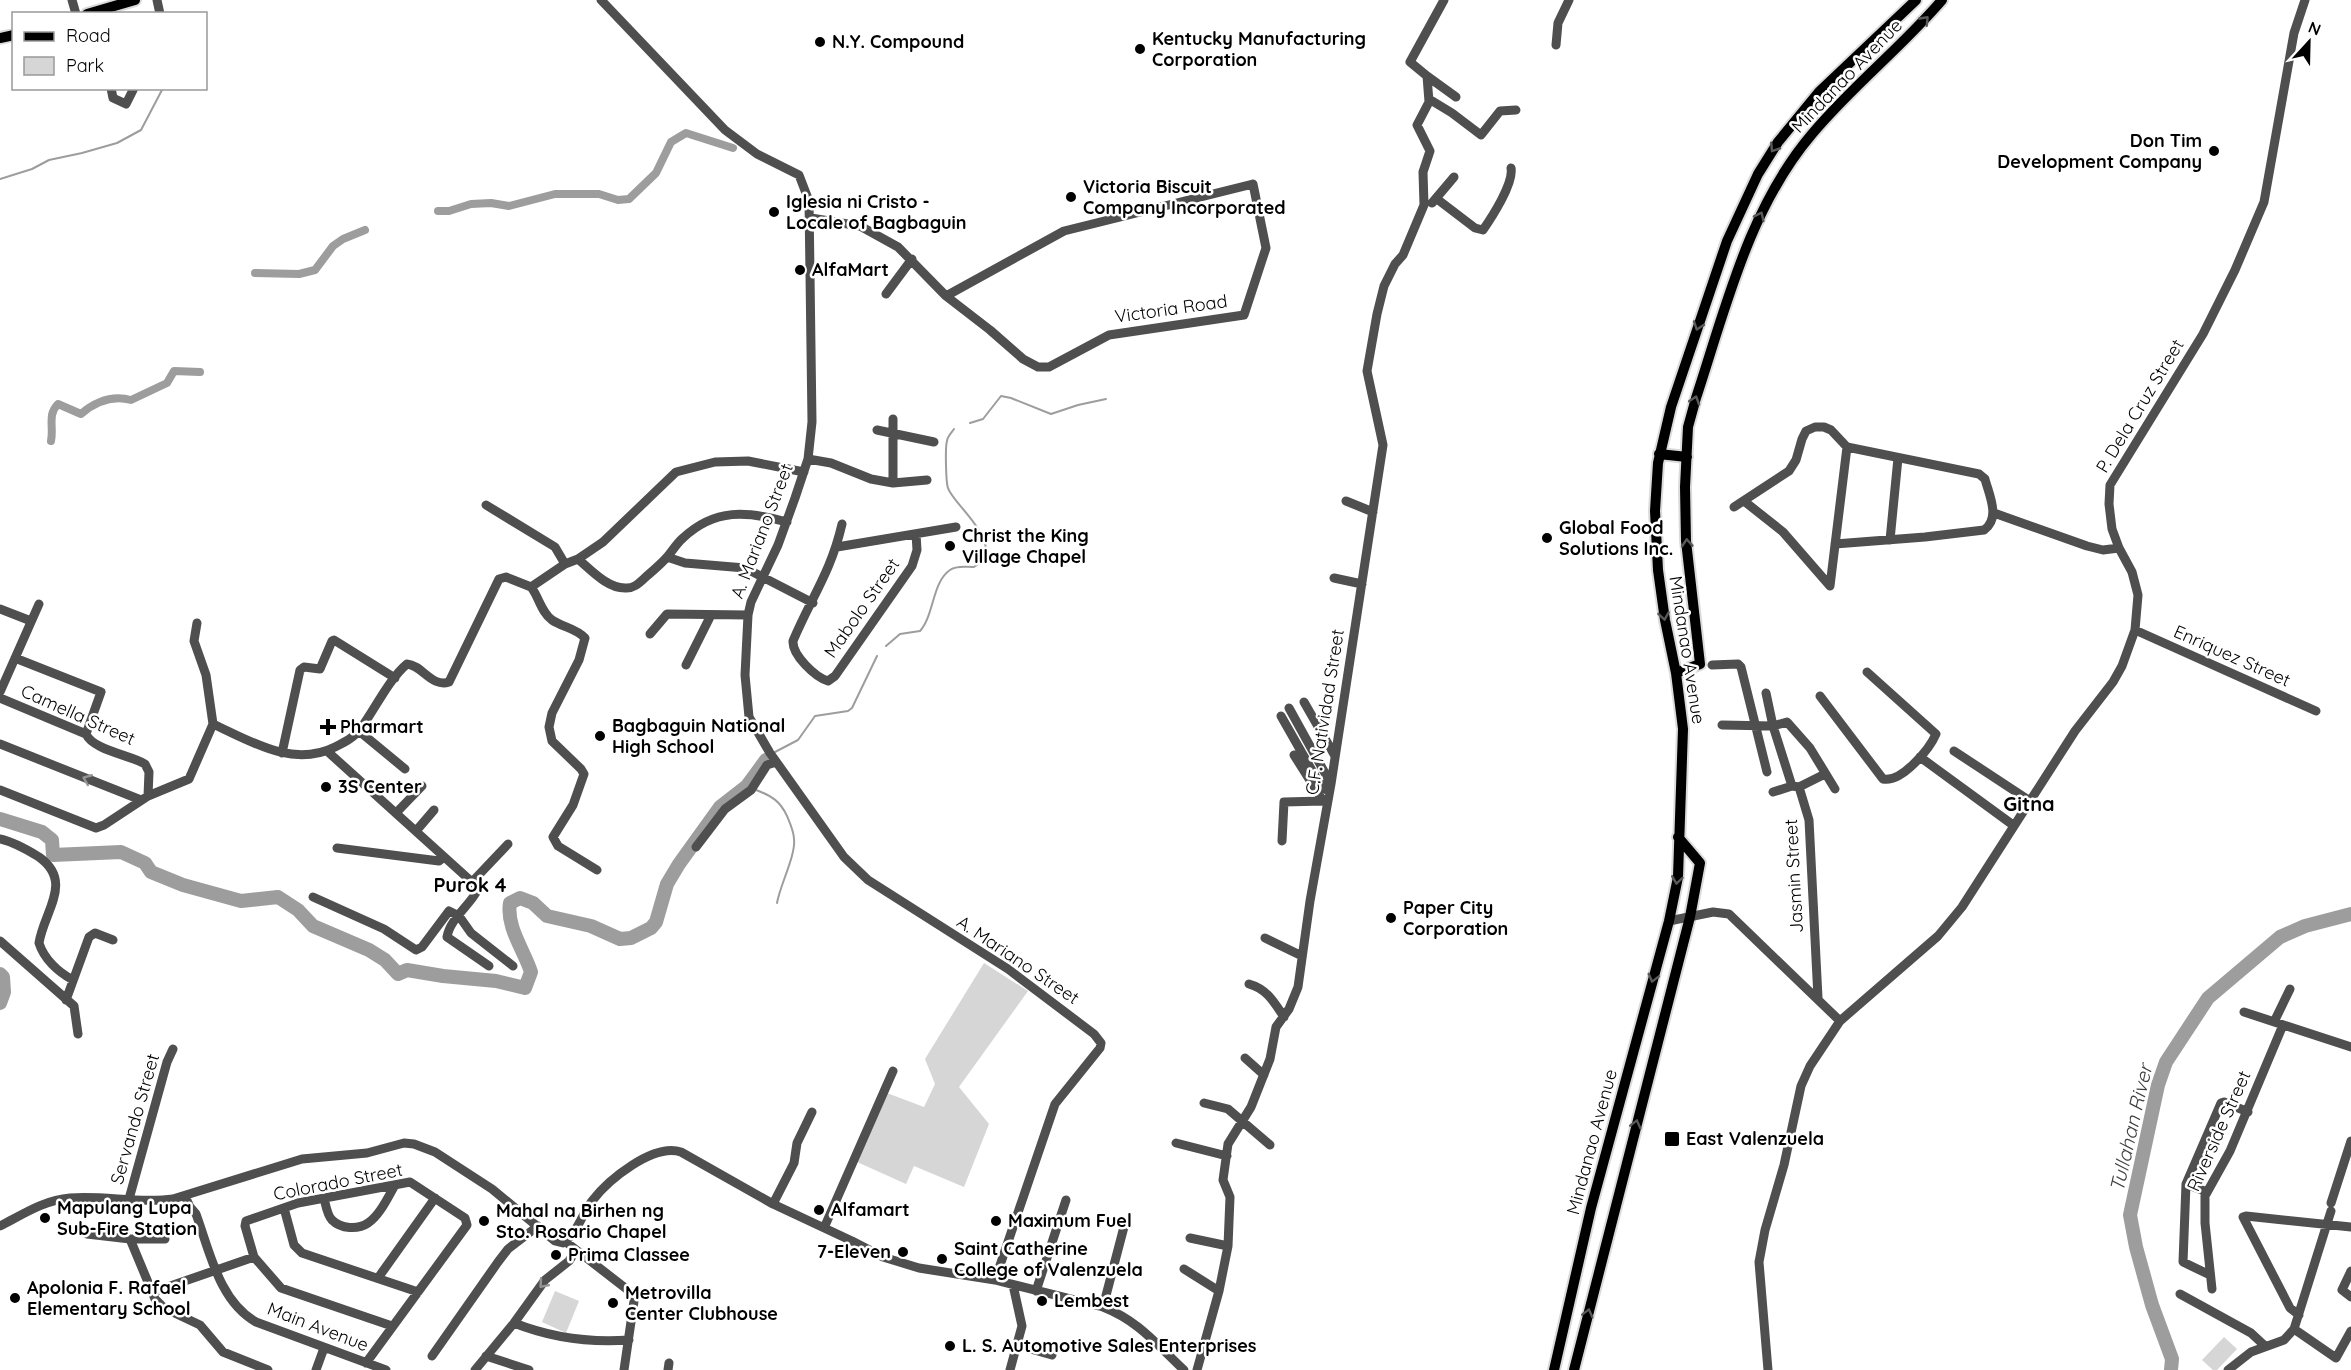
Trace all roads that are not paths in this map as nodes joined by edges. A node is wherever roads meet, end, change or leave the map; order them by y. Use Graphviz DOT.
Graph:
graph roads {
  1 [pos="135,0"];
  2 [pos="601,0"];
  3 [pos="1444,0"];
  4 [pos="1569,0"];
  5 [pos="1916,0"];
  6 [pos="1942,0"];
  7 [pos="2305,0"];
  8 [pos="94,12"];
  9 [pos="1556,45"];
  10 [pos="1856,58"];
  11 [pos="1870,73"];
  12 [pos="1427,76"];
  13 [pos="111,90"];
  14 [pos="133,90"];
  15 [pos="1456,97"];
  16 [pos="1429,99"];
  17 [pos="1516,110"];
  18 [pos="1511,168"];
  19 [pos="1454,177"];
  20 [pos="1437,199"];
  21 [pos="1424,206"];
  22 [pos="811,218"];
  23 [pos="912,259"];
  24 [pos="886,294"];
  25 [pos="946,296"];
  26 [pos="893,419"];
  27 [pos="877,430"];
  28 [pos="892,433"];
  29 [pos="934,442"];
  30 [pos="1847,447"];
  31 [pos="1659,454"];
  32 [pos="1687,457"];
  33 [pos="1898,458"];
  34 [pos="808,459"];
  35 [pos="804,471"];
  36 [pos="927,480"];
  37 [pos="893,483"];
  38 [pos="1346,501"];
  39 [pos="1744,501"];
  40 [pos="486,505"];
  41 [pos="1734,507"];
  42 [pos="1373,512"];
  43 [pos="1994,513"];
  44 [pos="787,522"];
  45 [pos="842,524"];
  46 [pos="956,527"];
  47 [pos="916,534"];
  48 [pos="1890,540"];
  49 [pos="1835,544"];
  50 [pos="837,547"];
  51 [pos="2119,548"];
  52 [pos="667,557"];
  53 [pos="578,559"];
  54 [pos="565,564"];
  55 [pos="764,577"];
  56 [pos="1334,578"];
  57 [pos="1362,584"];
  58 [pos="531,588"];
  59 [pos="813,603"];
  60 [pos="39,604"];
  61 [pos="0,609"];
  62 [pos="711,615"];
  63 [pos="748,615"];
  64 [pos="31,621"];
  65 [pos="197,623"];
  66 [pos="2135,630"];
  67 [pos="650,634"];
  68 [pos="15,658"];
  69 [pos="686,665"];
  70 [pos="1712,665"];
  71 [pos="1867,672"];
  72 [pos="1676,673"];
  73 [pos="395,678"];
  74 [pos="0,692"];
  75 [pos="1766,693"];
  76 [pos="1820,696"];
  77 [pos="0,698"];
  78 [pos="1304,702"];
  79 [pos="1289,708"];
  80 [pos="2316,711"];
  81 [pos="1281,716"];
  82 [pos="213,724"];
  83 [pos="1722,725"];
  84 [pos="1754,726"];
  85 [pos="1773,726"];
  86 [pos="359,730"];
  87 [pos="86,734"];
  88 [pos="0,744"];
  89 [pos="327,751"];
  90 [pos="1954,751"];
  91 [pos="282,753"];
  92 [pos="1294,755"];
  93 [pos="1335,756"];
  94 [pos="774,758"];
  95 [pos="1920,758"];
  96 [pos="405,769"];
  97 [pos="1767,772"];
  98 [pos="1825,774"];
  99 [pos="422,786"];
  100 [pos="1796,786"];
  101 [pos="1835,789"];
  102 [pos="0,790"];
  103 [pos="1773,792"];
  104 [pos="1328,795"];
  105 [pos="145,798"];
  106 [pos="2030,801"];
  107 [pos="434,810"];
  108 [pos="396,813"];
  109 [pos="2013,825"];
  110 [pos="416,831"];
  111 [pos="1678,837"];
  112 [pos="0,839"];
  113 [pos="1282,841"];
  114 [pos="508,844"];
  115 [pos="696,847"];
  116 [pos="337,848"];
  117 [pos="444,857"];
  118 [pos="597,870"];
  119 [pos="472,882"];
  120 [pos="313,897"];
  121 [pos="459,916"];
  122 [pos="1690,917"];
  123 [pos="1669,921"];
  124 [pos="1265,938"];
  125 [pos="113,940"];
  126 [pos="0,941"];
  127 [pos="1302,956"];
  128 [pos="489,966"];
  129 [pos="513,966"];
  130 [pos="73,980"];
  131 [pos="1249,984"];
  132 [pos="2290,989"];
  133 [pos="1818,998"];
  134 [pos="66,1000"];
  135 [pos="2244,1012"];
  136 [pos="1284,1017"];
  137 [pos="1840,1021"];
  138 [pos="1642,1022"];
  139 [pos="2278,1023"];
  140 [pos="1661,1027"];
  141 [pos="78,1034"];
  142 [pos="2351,1047"];
  143 [pos="173,1049"];
  144 [pos="1245,1058"];
  145 [pos="893,1071"];
  146 [pos="1264,1075"];
  147 [pos="1204,1103"];
  148 [pos="812,1112"];
  149 [pos="2248,1112"];
  150 [pos="1242,1120"];
  151 [pos="1176,1143"];
  152 [pos="1270,1145"];
  153 [pos="2350,1145"];
  154 [pos="1227,1156"];
  155 [pos="2186,1184"];
  156 [pos="395,1185"];
  157 [pos="2207,1192"];
  158 [pos="190,1195"];
  159 [pos="324,1198"];
  160 [pos="435,1198"];
  161 [pos="129,1199"];
  162 [pos="1066,1200"];
  163 [pos="773,1204"];
  164 [pos="284,1208"];
  165 [pos="1125,1223"];
  166 [pos="2328,1224"];
  167 [pos="0,1226"];
  168 [pos="538,1226"];
  169 [pos="2351,1227"];
  170 [pos="824,1228"];
  171 [pos="87,1234"];
  172 [pos="1190,1238"];
  173 [pos="130,1239"];
  174 [pos="165,1239"];
  175 [pos="566,1242"];
  176 [pos="1228,1246"];
  177 [pos="576,1250"];
  178 [pos="254,1257"];
  179 [pos="1578,1267"];
  180 [pos="1184,1269"];
  181 [pos="216,1270"];
  182 [pos="1598,1271"];
  183 [pos="2351,1271"];
  184 [pos="2210,1275"];
  185 [pos="378,1278"];
  186 [pos="995,1280"];
  187 [pos="1013,1285"];
  188 [pos="2212,1289"];
  189 [pos="1036,1291"];
  190 [pos="1219,1291"];
  191 [pos="153,1292"];
  192 [pos="418,1292"];
  193 [pos="2180,1294"];
  194 [pos="2351,1297"];
  195 [pos="1103,1306"];
  196 [pos="2299,1315"];
  197 [pos="514,1323"];
  198 [pos="392,1326"];
  199 [pos="2294,1329"];
  200 [pos="2351,1331"];
  201 [pos="629,1340"];
  202 [pos="1017,1345"];
  203 [pos="2265,1346"];
  204 [pos="324,1348"];
  205 [pos="1052,1355"];
  206 [pos="432,1356"];
  207 [pos="486,1356"];
  208 [pos="362,1365"];
  209 [pos="268,1370"];
  210 [pos="316,1370"];
  211 [pos="386,1370"];
  212 [pos="475,1370"];
  213 [pos="530,1370"];
  214 [pos="624,1370"];
  215 [pos="1010,1370"];
  216 [pos="1185,1370"];
  217 [pos="1197,1370"];
  218 [pos="1554,1370"];
  219 [pos="1574,1370"];
  220 [pos="1768,1370"];
  221 [pos="2228,1370"];
  1 -- 8 [label="main road"];
  2 -- 22 [label="street, A. Mariano Street"];
  3 -- 12 [label="street"];
  4 -- 9 [label="street"];
  5 -- 10 [label="main road, Mindanao Avenue"];
  11 -- 6 [label="main road, Mindanao Avenue, one-way"];
  7 -- 51 [label="street, P. Dela Cruz Street"];
  10 -- 11 [label="main road"];
  10 -- 31 [label="main road, Mindanao Avenue, one-way"];
  32 -- 11 [label="main road, Mindanao Avenue, one-way"];
  12 -- 15 [label="street"];
  12 -- 16 [label="street, C.F. Natividad Street"];
  13 -- 14 [label="street"];
  16 -- 17 [label="street"];
  16 -- 21 [label="street, C.F. Natividad Street"];
  18 -- 20 [label="street"];
  19 -- 20 [label="street"];
  20 -- 21 [label="street"];
  21 -- 42 [label="street, C.F. Natividad Street"];
  22 -- 23 [label="street, Victoria Road"];
  22 -- 34 [label="street, A. Mariano Street"];
  23 -- 24 [label="street"];
  23 -- 25 [label="street, Victoria Road"];
  25 -- 25 [label="street, Victoria Road"];
  26 -- 28 [label="street"];
  27 -- 28 [label="street"];
  28 -- 29 [label="street"];
  28 -- 37 [label="street"];
  30 -- 33 [label="street"];
  30 -- 39 [label="street"];
  30 -- 49 [label="street"];
  31 -- 32 [label="main road"];
  31 -- 72 [label="main road, Mindanao Avenue, one-way"];
  72 -- 32 [label="main road, Mindanao Avenue, one-way"];
  33 -- 43 [label="street"];
  33 -- 48 [label="street"];
  34 -- 35 [label="street, A. Mariano Street"];
  34 -- 37 [label="street"];
  35 -- 44 [label="street, A. Mariano Street"];
  35 -- 53 [label="street"];
  36 -- 37 [label="street"];
  38 -- 42 [label="street"];
  39 -- 41 [label="street"];
  39 -- 49 [label="street"];
  40 -- 54 [label="street"];
  42 -- 57 [label="street, C.F. Natividad Street"];
  43 -- 48 [label="street"];
  43 -- 51 [label="street"];
  44 -- 52 [label="street"];
  44 -- 55 [label="street, A. Mariano Street"];
  45 -- 50 [label="street"];
  46 -- 47 [label="street"];
  47 -- 50 [label="street"];
  47 -- 59 [label="street, Mabolo Street"];
  48 -- 49 [label="street"];
  50 -- 59 [label="street"];
  51 -- 66 [label="street, P. Dela Cruz Street"];
  52 -- 53 [label="street"];
  52 -- 55 [label="street"];
  53 -- 54 [label="street"];
  54 -- 58 [label="street"];
  55 -- 59 [label="street"];
  55 -- 63 [label="street, A. Mariano Street"];
  56 -- 57 [label="street"];
  57 -- 93 [label="street, C.F. Natividad Street"];
  58 -- 73 [label="street"];
  58 -- 118 [label="street"];
  60 -- 64 [label="street"];
  61 -- 64 [label="street"];
  62 -- 63 [label="street"];
  62 -- 67 [label="street"];
  62 -- 69 [label="street"];
  63 -- 94 [label="street, A. Mariano Street"];
  64 -- 68 [label="street"];
  65 -- 82 [label="street"];
  66 -- 80 [label="street, Enriquez Street"];
  66 -- 106 [label="street, P. Dela Cruz Street"];
  68 -- 74 [label="street"];
  68 -- 87 [label="street"];
  70 -- 84 [label="street"];
  71 -- 95 [label="street"];
  72 -- 111 [label="main road, Mindanao Avenue"];
  73 -- 86 [label="street"];
  73 -- 91 [label="street"];
  75 -- 85 [label="street, Jasmin Street"];
  76 -- 95 [label="street"];
  77 -- 87 [label="street, Camella Street"];
  78 -- 93 [label="street"];
  79 -- 104 [label="street"];
  81 -- 104 [label="street"];
  82 -- 91 [label="street"];
  82 -- 105 [label="street"];
  83 -- 84 [label="street"];
  84 -- 85 [label="street"];
  84 -- 97 [label="street"];
  85 -- 98 [label="street"];
  85 -- 100 [label="street, Jasmin Street"];
  86 -- 89 [label="street"];
  86 -- 96 [label="street"];
  87 -- 105 [label="street, Camella Street"];
  105 -- 88 [label="street, one-way"];
  89 -- 91 [label="street"];
  89 -- 108 [label="street"];
  90 -- 106 [label="street"];
  92 -- 104 [label="street"];
  93 -- 104 [label="street, C.F. Natividad Street"];
  94 -- 115 [label="street"];
  94 -- 186 [label="street, A. Mariano Street"];
  95 -- 109 [label="street"];
  98 -- 100 [label="street"];
  98 -- 101 [label="street"];
  99 -- 108 [label="street"];
  100 -- 103 [label="street"];
  100 -- 133 [label="street, Jasmin Street"];
  102 -- 105 [label="street"];
  104 -- 113 [label="street"];
  104 -- 127 [label="street, C.F. Natividad Street"];
  106 -- 109 [label="street, P. Dela Cruz Street"];
  107 -- 110 [label="street"];
  108 -- 110 [label="street"];
  109 -- 137 [label="street, P. Dela Cruz Street"];
  110 -- 117 [label="street"];
  111 -- 122 [label="main road, Mindanao Avenue"];
  111 -- 123 [label="main road, Mindanao Avenue, one-way"];
  112 -- 130 [label="street"];
  114 -- 119 [label="street"];
  116 -- 117 [label="street"];
  117 -- 119 [label="street"];
  119 -- 121 [label="street"];
  120 -- 121 [label="street"];
  121 -- 128 [label="street"];
  121 -- 129 [label="street"];
  122 -- 123 [label="street"];
  122 -- 133 [label="street"];
  122 -- 140 [label="main road, Mindanao Avenue"];
  123 -- 138 [label="main road, Mindanao Avenue, one-way"];
  124 -- 127 [label="street"];
  125 -- 130 [label="street"];
  126 -- 134 [label="street"];
  127 -- 136 [label="street, C.F. Natividad Street"];
  130 -- 134 [label="street"];
  131 -- 136 [label="street"];
  132 -- 139 [label="street, Riverside Street"];
  133 -- 137 [label="street"];
  134 -- 141 [label="street"];
  135 -- 139 [label="street"];
  136 -- 146 [label="street, C.F. Natividad Street"];
  137 -- 220 [label="street, P. Dela Cruz Street"];
  138 -- 140 [label="main road"];
  138 -- 179 [label="main road, Mindanao Avenue"];
  139 -- 142 [label="street"];
  139 -- 149 [label="street, Riverside Street"];
  182 -- 140 [label="main road, Mindanao Avenue, one-way"];
  143 -- 161 [label="street, Servando Street"];
  144 -- 146 [label="street"];
  145 -- 170 [label="street"];
  146 -- 150 [label="street, C.F. Natividad Street"];
  147 -- 150 [label="street"];
  148 -- 163 [label="street"];
  149 -- 155 [label="street"];
  149 -- 157 [label="street, Riverside Street"];
  150 -- 152 [label="street"];
  150 -- 154 [label="street, C.F. Natividad Street"];
  151 -- 154 [label="street"];
  153 -- 166 [label="street"];
  154 -- 176 [label="street, C.F. Natividad Street"];
  155 -- 157 [label="street"];
  155 -- 184 [label="street"];
  156 -- 159 [label="street, Colorado Street"];
  156 -- 159 [label="street"];
  156 -- 160 [label="street, Colorado Street"];
  157 -- 184 [label="street, Riverside Street"];
  158 -- 161 [label="street"];
  158 -- 168 [label="street"];
  158 -- 181 [label="street, Main Avenue"];
  159 -- 164 [label="street, Colorado Street"];
  160 -- 185 [label="street"];
  160 -- 192 [label="street, Colorado Street"];
  161 -- 167 [label="street"];
  162 -- 189 [label="street"];
  163 -- 170 [label="street"];
  163 -- 175 [label="street"];
  164 -- 178 [label="street, Colorado Street"];
  164 -- 185 [label="street"];
  165 -- 195 [label="street"];
  166 -- 169 [label="street"];
  166 -- 196 [label="street"];
  166 -- 196 [label="street"];
  168 -- 175 [label="street"];
  168 -- 206 [label="street"];
  170 -- 186 [label="street"];
  171 -- 173 [label="street"];
  172 -- 176 [label="street"];
  173 -- 174 [label="street"];
  173 -- 191 [label="street"];
  175 -- 177 [label="street"];
  176 -- 190 [label="street, C.F. Natividad Street"];
  177 -- 197 [label="street, one-way"];
  177 -- 201 [label="street"];
  178 -- 181 [label="street"];
  178 -- 198 [label="street"];
  179 -- 182 [label="main road"];
  179 -- 218 [label="main road, Mindanao Avenue"];
  180 -- 190 [label="street"];
  181 -- 191 [label="street"];
  181 -- 204 [label="street, Main Avenue"];
  219 -- 182 [label="main road, Mindanao Avenue, one-way"];
  183 -- 194 [label="street"];
  184 -- 188 [label="street, Riverside Street"];
  185 -- 192 [label="street"];
  186 -- 187 [label="street"];
  187 -- 189 [label="street"];
  187 -- 202 [label="street"];
  189 -- 195 [label="street"];
  190 -- 217 [label="street, C.F. Natividad Street"];
  191 -- 209 [label="street"];
  192 -- 198 [label="street, Colorado Street"];
  193 -- 203 [label="street"];
  195 -- 216 [label="street"];
  196 -- 199 [label="street"];
  197 -- 201 [label="street"];
  197 -- 207 [label="street"];
  198 -- 208 [label="street, Colorado Street"];
  199 -- 200 [label="street"];
  199 -- 203 [label="street"];
  201 -- 214 [label="street"];
  202 -- 205 [label="street"];
  202 -- 215 [label="street"];
  203 -- 221 [label="street"];
  204 -- 208 [label="street, Main Avenue"];
  204 -- 210 [label="street"];
  207 -- 212 [label="street"];
  207 -- 213 [label="street"];
  208 -- 211 [label="street, Main Avenue"];
}
